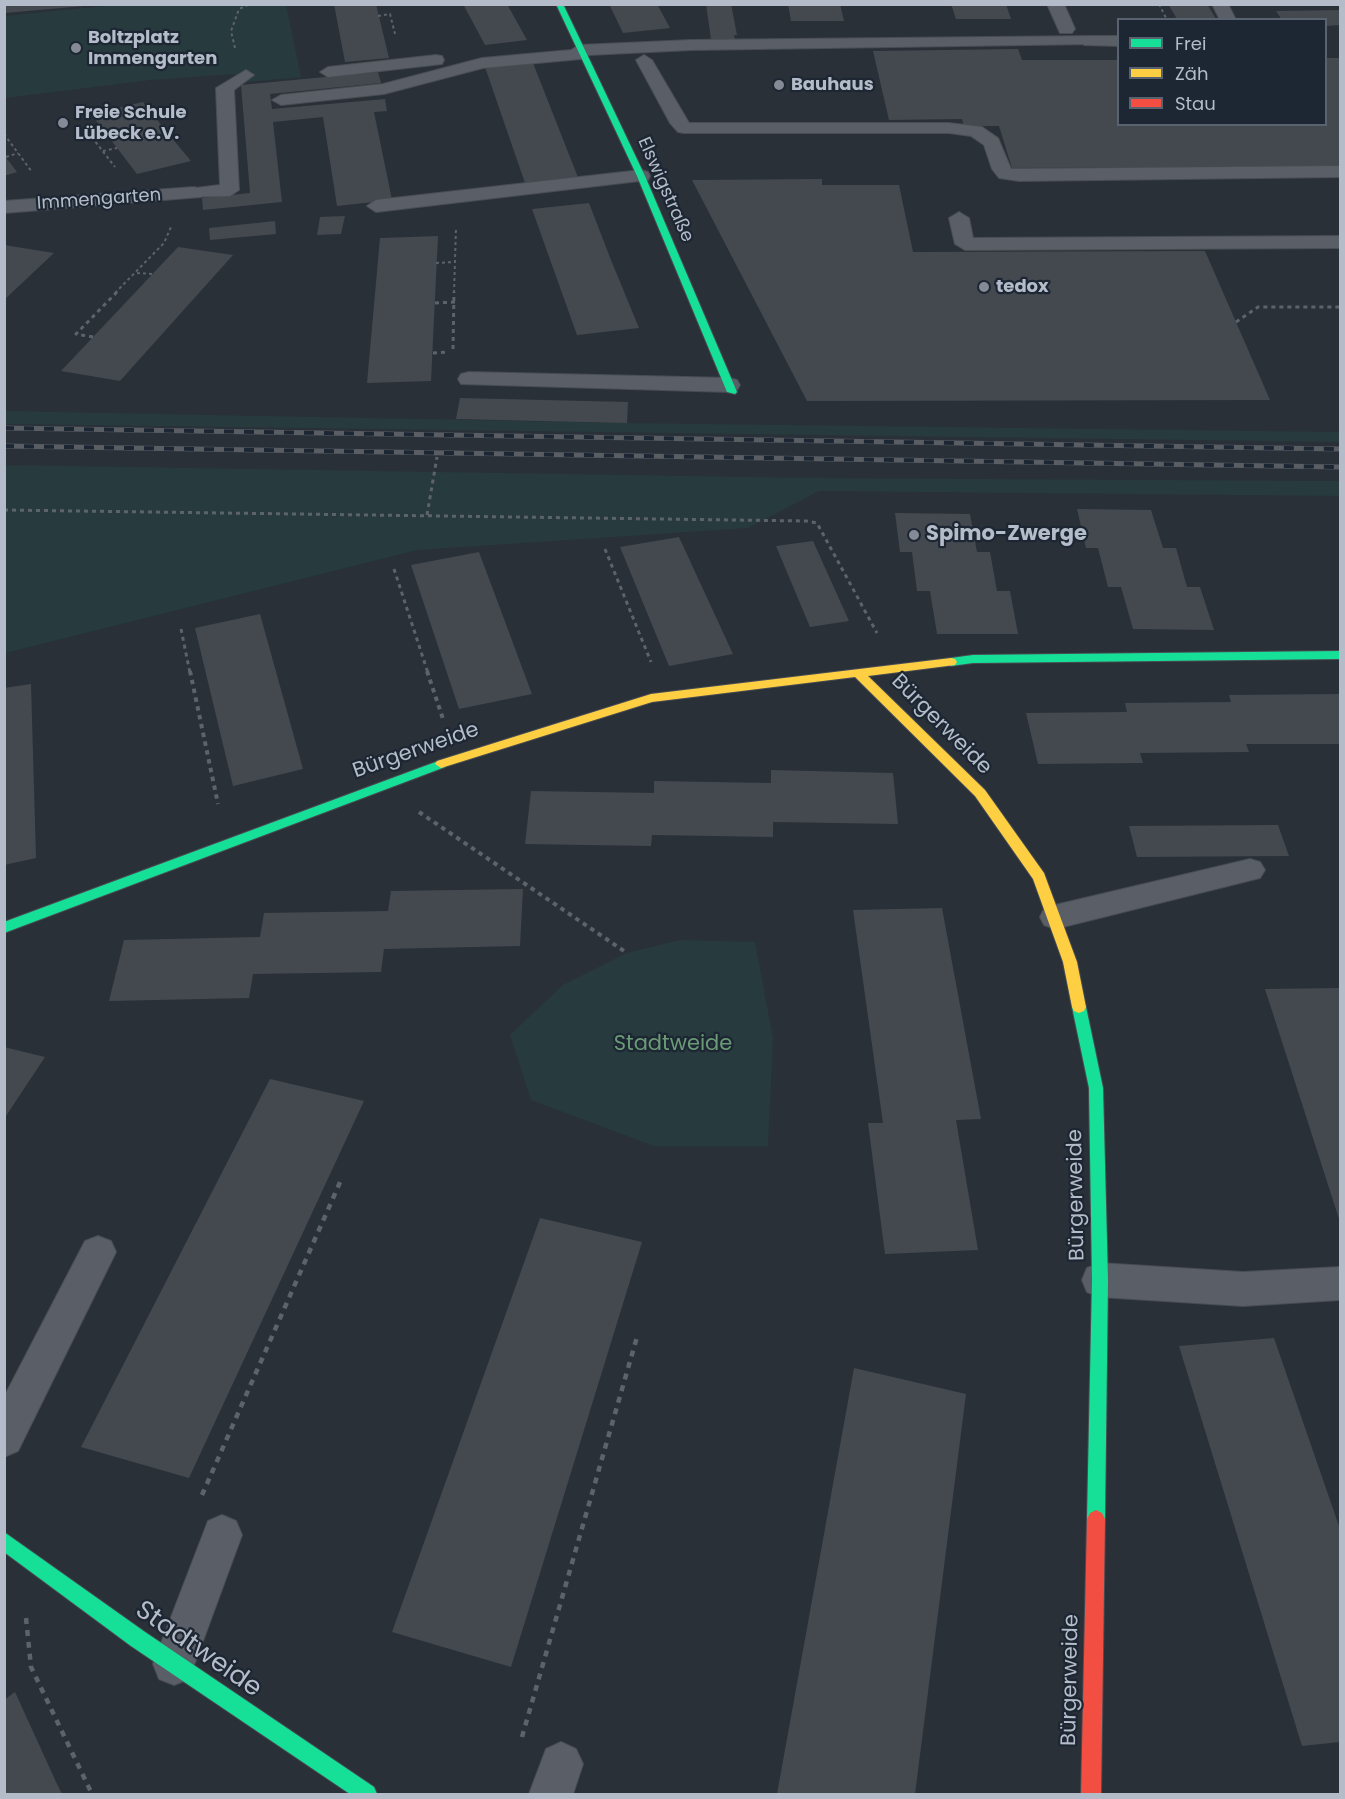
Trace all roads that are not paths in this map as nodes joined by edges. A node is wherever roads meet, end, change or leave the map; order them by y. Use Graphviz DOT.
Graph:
graph roads {
  1 [pos="559,4"];
  2 [pos="1055,4"];
  3 [pos="1220,4"];
  4 [pos="1227,18"];
  5 [pos="1066,28"];
  6 [pos="1090,41"];
  7 [pos="1117,41"];
  8 [pos="579,50"];
  9 [pos="644,60"];
  10 [pos="328,72"];
  11 [pos="246,75"];
  12 [pos="281,100"];
  13 [pos="1341,172"];
  14 [pos="641,176"];
  15 [pos="194,193"];
  16 [pos="376,206"];
  17 [pos="4,207"];
  18 [pos="958,218"];
  19 [pos="1341,242"];
  20 [pos="470,379"];
  21 [pos="731,389"];
  22 [pos="1341,655"];
  23 [pos="858,673"];
  24 [pos="1250,870"];
  25 [pos="1055,917"];
  26 [pos="4,928"];
  27 [pos="98,1252"];
  28 [pos="1100,1280"];
  29 [pos="1341,1284"];
  30 [pos="4,1438"];
  31 [pos="222,1535"];
  32 [pos="4,1541"];
  33 [pos="174,1664"];
  34 [pos="367,1794"];
  35 [pos="1091,1794"];
  1 -- 8 [label="street, Elswigstraße"];
  2 -- 5 [label="street"];
  3 -- 4 [label="lane"];
  6 -- 7 [label="street"];
  6 -- 8 [label="lane"];
  8 -- 10 [label="lane"];
  8 -- 12 [label="lane"];
  8 -- 14 [label="street, Elswigstraße"];
  9 -- 13 [label="lane"];
  11 -- 15 [label="lane"];
  14 -- 16 [label="lane"];
  14 -- 21 [label="street, Elswigstraße"];
  15 -- 17 [label="street, Immengarten"];
  18 -- 19 [label="lane"];
  20 -- 21 [label="lane"];
  22 -- 23 [label="street, Bürgerweide"];
  23 -- 25 [label="street, Bürgerweide"];
  23 -- 26 [label="street, Bürgerweide"];
  24 -- 25 [label="lane"];
  25 -- 28 [label="street, Bürgerweide"];
  27 -- 30 [label="lane"];
  28 -- 29 [label="lane"];
  28 -- 35 [label="street, Bürgerweide"];
  31 -- 33 [label="lane"];
  32 -- 33 [label="street, Stadtweide"];
  33 -- 34 [label="street, Stadtweide"];
}
